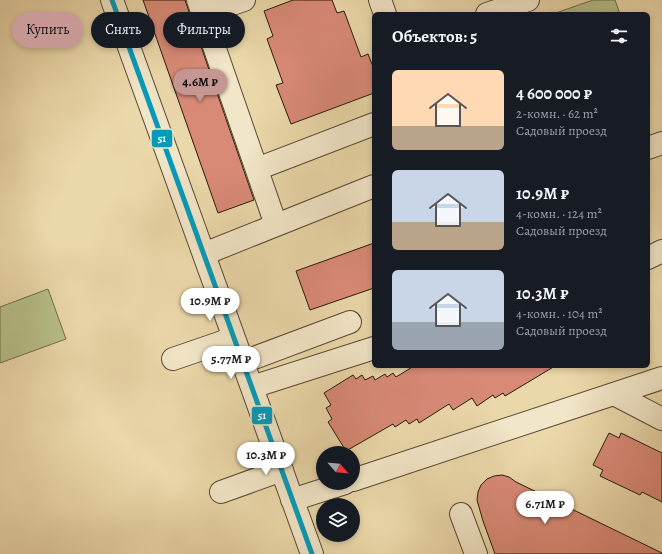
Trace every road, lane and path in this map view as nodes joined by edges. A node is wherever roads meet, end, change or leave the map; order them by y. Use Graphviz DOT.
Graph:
graph roads {
  1 [pos="112,0"];
  2 [pos="244,0"];
  3 [pos="380,0"];
  4 [pos="528,0"];
  5 [pos="200,7"];
  6 [pos="384,12"];
  7 [pos="493,12"];
  8 [pos="372,125"];
  9 [pos="662,143"];
  10 [pos="650,147"];
  11 [pos="257,169"];
  12 [pos="372,187"];
  13 [pos="276,225"];
  14 [pos="662,251"];
  15 [pos="204,254"];
  16 [pos="650,257"];
  17 [pos="350,322"];
  18 [pos="234,338"];
  19 [pos="372,349"];
  20 [pos="173,359"];
  21 [pos="243,362"];
  22 [pos="662,378"];
  23 [pos="252,387"];
  24 [pos="614,394"];
  25 [pos="662,419"];
  26 [pos="282,470"];
  27 [pos="360,478"];
  28 [pos="323,490"];
  29 [pos="221,492"];
  30 [pos="292,500"];
  31 [pos="461,514"];
  32 [pos="312,554"];
  33 [pos="476,554"];
  1 -- 15 [label="street"];
  2 -- 5 [label="street"];
  3 -- 6 [label="street"];
  4 -- 7 [label="street"];
  5 -- 11 [label="street"];
  8 -- 11 [label="street"];
  9 -- 10 [label="street"];
  11 -- 13 [label="street"];
  12 -- 13 [label="street"];
  13 -- 15 [label="street"];
  14 -- 16 [label="street"];
  15 -- 18 [label="street"];
  17 -- 21 [label="street"];
  18 -- 20 [label="street"];
  18 -- 21 [label="street"];
  19 -- 23 [label="street"];
  21 -- 23 [label="street"];
  22 -- 24 [label="street"];
  23 -- 26 [label="street"];
  24 -- 25 [label="street"];
  24 -- 27 [label="street"];
  26 -- 29 [label="street"];
  26 -- 30 [label="street"];
  28 -- 30 [label="street"];
  30 -- 32 [label="street"];
  31 -- 33 [label="street"];
}
